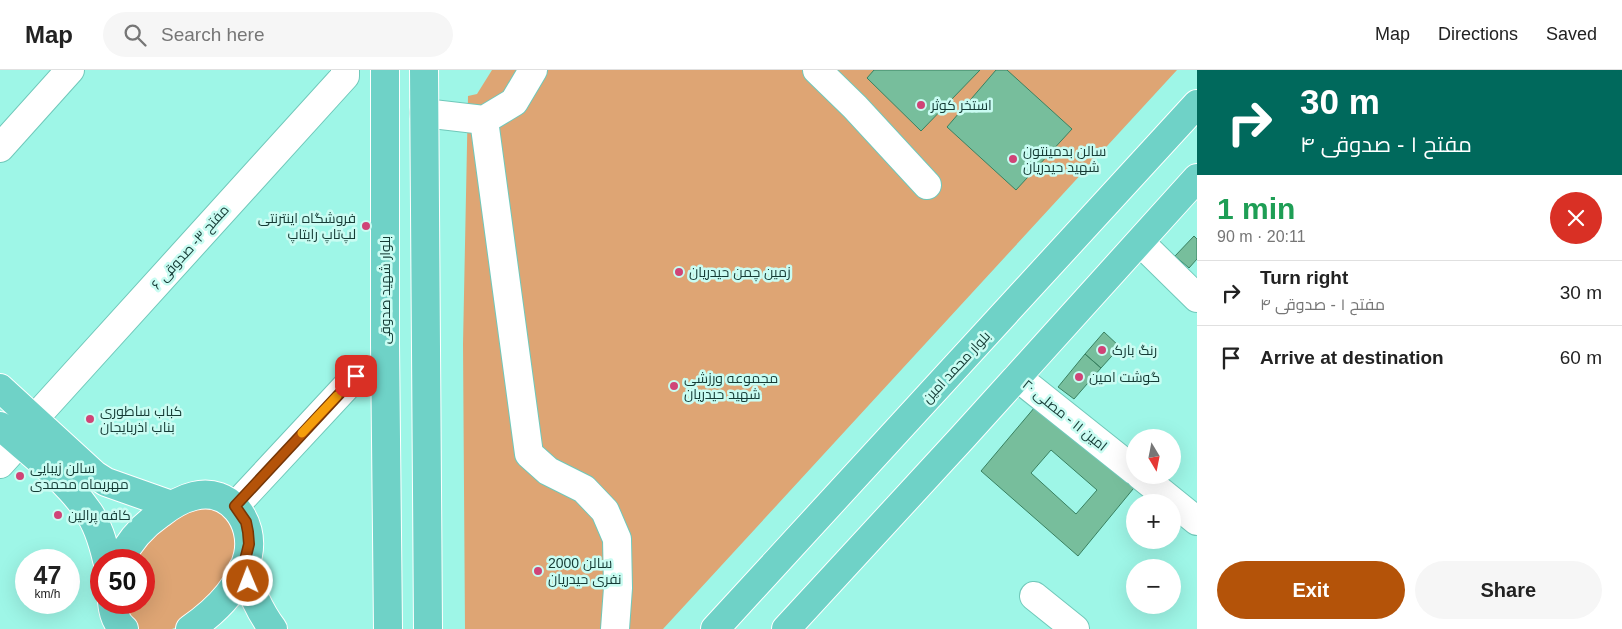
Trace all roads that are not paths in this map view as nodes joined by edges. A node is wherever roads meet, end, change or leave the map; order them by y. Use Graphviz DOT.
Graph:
graph roads {
  1 [pos="70,70"];
  2 [pos="385,70"];
  3 [pos="424,70"];
  4 [pos="533,70"];
  5 [pos="817,70"];
  6 [pos="345,73"];
  7 [pos="1197,104"];
  8 [pos="424,114"];
  9 [pos="484,120"];
  10 [pos="0,148"];
  11 [pos="1197,178"];
  12 [pos="927,185"];
  13 [pos="1140,242"];
  14 [pos="1197,298"];
  15 [pos="356,376"];
  16 [pos="1018,377"];
  17 [pos="0,388"];
  18 [pos="34,419"];
  19 [pos="10,435"];
  20 [pos="0,464"];
  21 [pos="1126,464"];
  22 [pos="1151,484"];
  23 [pos="171,505"];
  24 [pos="235,506"];
  25 [pos="1197,521"];
  26 [pos="104,549"];
  27 [pos="127,549"];
  28 [pos="243,568"];
  29 [pos="1034,596"];
  30 [pos="114,614"];
  31 [pos="387,625"];
  32 [pos="124,629"];
  33 [pos="190,629"];
  34 [pos="273,629"];
  35 [pos="428,629"];
  36 [pos="615,629"];
  37 [pos="715,629"];
  38 [pos="786,629"];
  39 [pos="1075,629"];
  1 -- 10 [label="street"];
  2 -- 31 [label="main road, بلوار شهید صدوقی"];
  3 -- 8 [label="main road"];
  4 -- 9 [label="street"];
  5 -- 12 [label="street"];
  6 -- 18 [label="street, مفتح ۳- صدوقی ۶"];
  7 -- 37 [label="main road, بلوار محمد امین"];
  8 -- 9 [label="street"];
  8 -- 35 [label="main road"];
  9 -- 36 [label="street"];
  11 -- 13 [label="main road"];
  13 -- 14 [label="street"];
  13 -- 16 [label="main road"];
  15 -- 24 [label="street"];
  16 -- 21 [label="street, امین ۱۱ - مصلی ۲۰"];
  16 -- 38 [label="main road"];
  17 -- 18 [label="main road"];
  18 -- 23 [label="main road"];
  19 -- 20 [label="street"];
  19 -- 26 [label="main road"];
  22 -- 25 [label="street"];
  23 -- 24 [label="main road"];
  23 -- 27 [label="main road"];
  24 -- 28 [label="main road"];
  28 -- 33 [label="main road"];
  28 -- 34 [label="main road"];
  29 -- 39 [label="street"];
  30 -- 32 [label="main road"];
}
